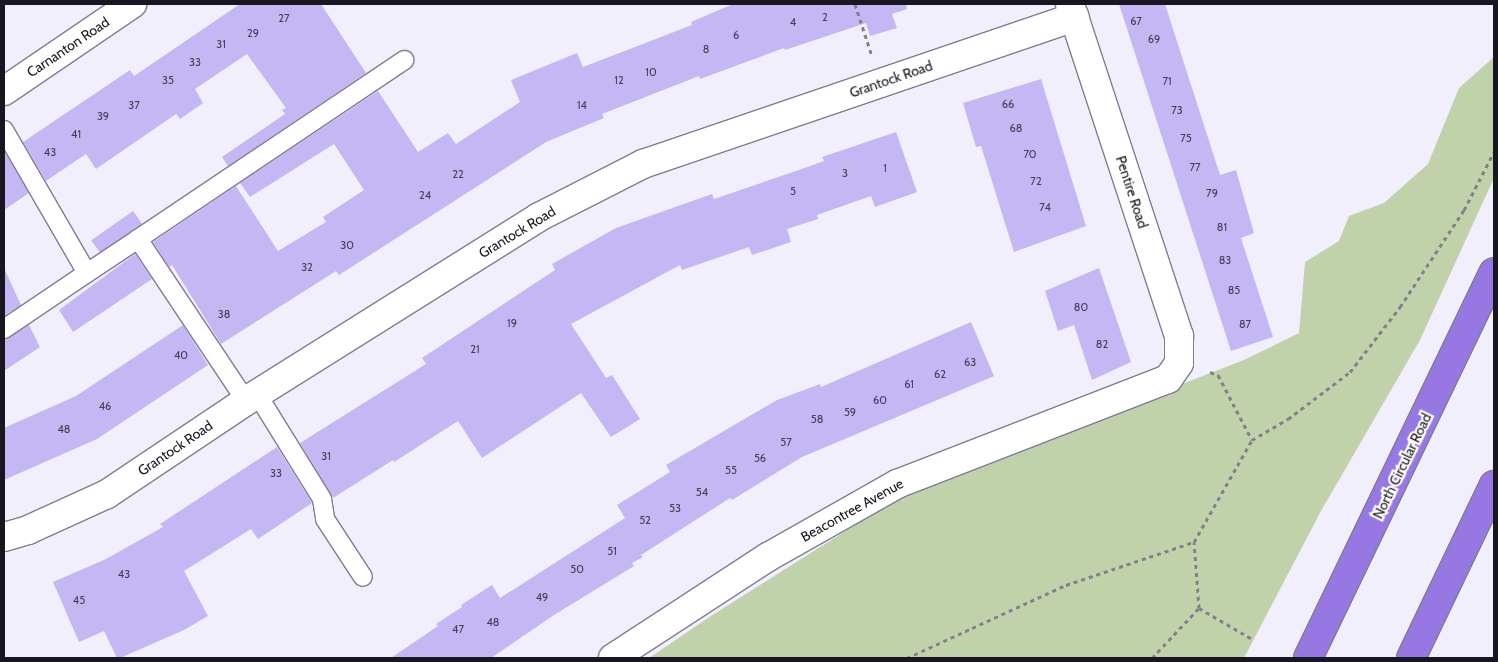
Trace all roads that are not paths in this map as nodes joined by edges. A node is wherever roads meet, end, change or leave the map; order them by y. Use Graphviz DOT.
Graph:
graph roads {
  1 [pos="132,4"];
  2 [pos="1073,11"];
  3 [pos="404,60"];
  4 [pos="4,91"];
  5 [pos="4,130"];
  6 [pos="138,239"];
  7 [pos="1494,272"];
  8 [pos="87,273"];
  9 [pos="4,329"];
  10 [pos="1168,379"];
  11 [pos="252,398"];
  12 [pos="1494,485"];
  13 [pos="4,537"];
  14 [pos="362,577"];
  15 [pos="613,658"];
  16 [pos="1308,658"];
  17 [pos="1411,658"];
  1 -- 4 [label="street, Carnanton Road"];
  2 -- 10 [label="street, Pentire Road"];
  2 -- 11 [label="street, Grantock Road"];
  3 -- 6 [label="lane"];
  5 -- 8 [label="lane"];
  6 -- 8 [label="lane"];
  6 -- 11 [label="lane"];
  7 -- 16 [label="highway, North Circular Road"];
  8 -- 9 [label="lane"];
  10 -- 15 [label="street, Beacontree Avenue"];
  11 -- 13 [label="street, Grantock Road"];
  11 -- 14 [label="lane"];
  12 -- 17 [label="highway"];
}
